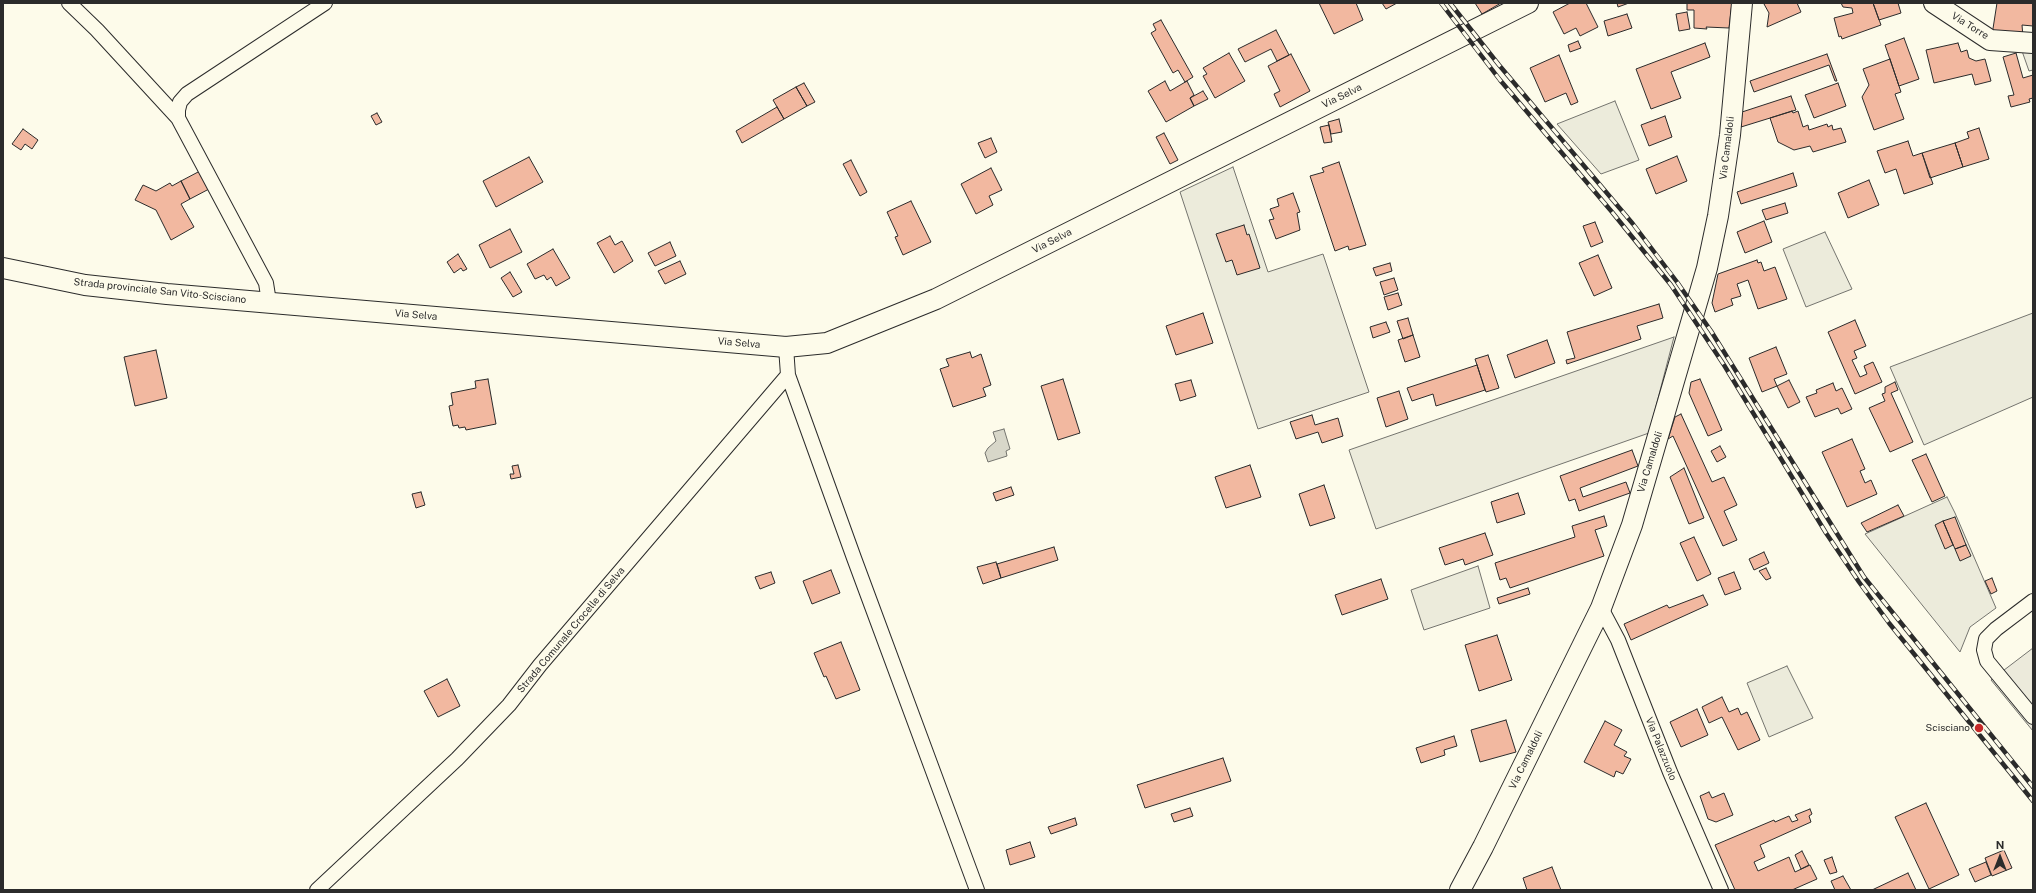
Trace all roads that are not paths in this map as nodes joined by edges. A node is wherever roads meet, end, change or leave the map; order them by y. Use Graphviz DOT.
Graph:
graph roads {
  1 [pos="69,3"];
  2 [pos="325,3"];
  3 [pos="1528,3"];
  4 [pos="1742,3"];
  5 [pos="1934,3"];
  6 [pos="2033,43"];
  7 [pos="178,118"];
  8 [pos="3,268"];
  9 [pos="270,302"];
  10 [pos="786,347"];
  11 [pos="788,375"];
  12 [pos="2033,601"];
  13 [pos="1601,608"];
  14 [pos="2033,717"];
  15 [pos="318,890"];
  16 [pos="977,890"];
  17 [pos="1460,890"];
  18 [pos="1721,890"];
  1 -- 7 [label="street"];
  2 -- 7 [label="street"];
  3 -- 10 [label="street, Via Selva"];
  4 -- 13 [label="street, Via Camaldoli"];
  5 -- 6 [label="street, Via Torre"];
  7 -- 9 [label="street"];
  8 -- 9 [label="street, Strada provinciale San Vito-Scisciano"];
  9 -- 10 [label="street, Via Selva"];
  10 -- 11 [label="street"];
  11 -- 15 [label="street, Strada Comunale Crocelle di Selva"];
  11 -- 16 [label="street"];
  12 -- 14 [label="street"];
  13 -- 17 [label="street, Via Camaldoli"];
  13 -- 18 [label="street, Via Palazzuolo"];
}
